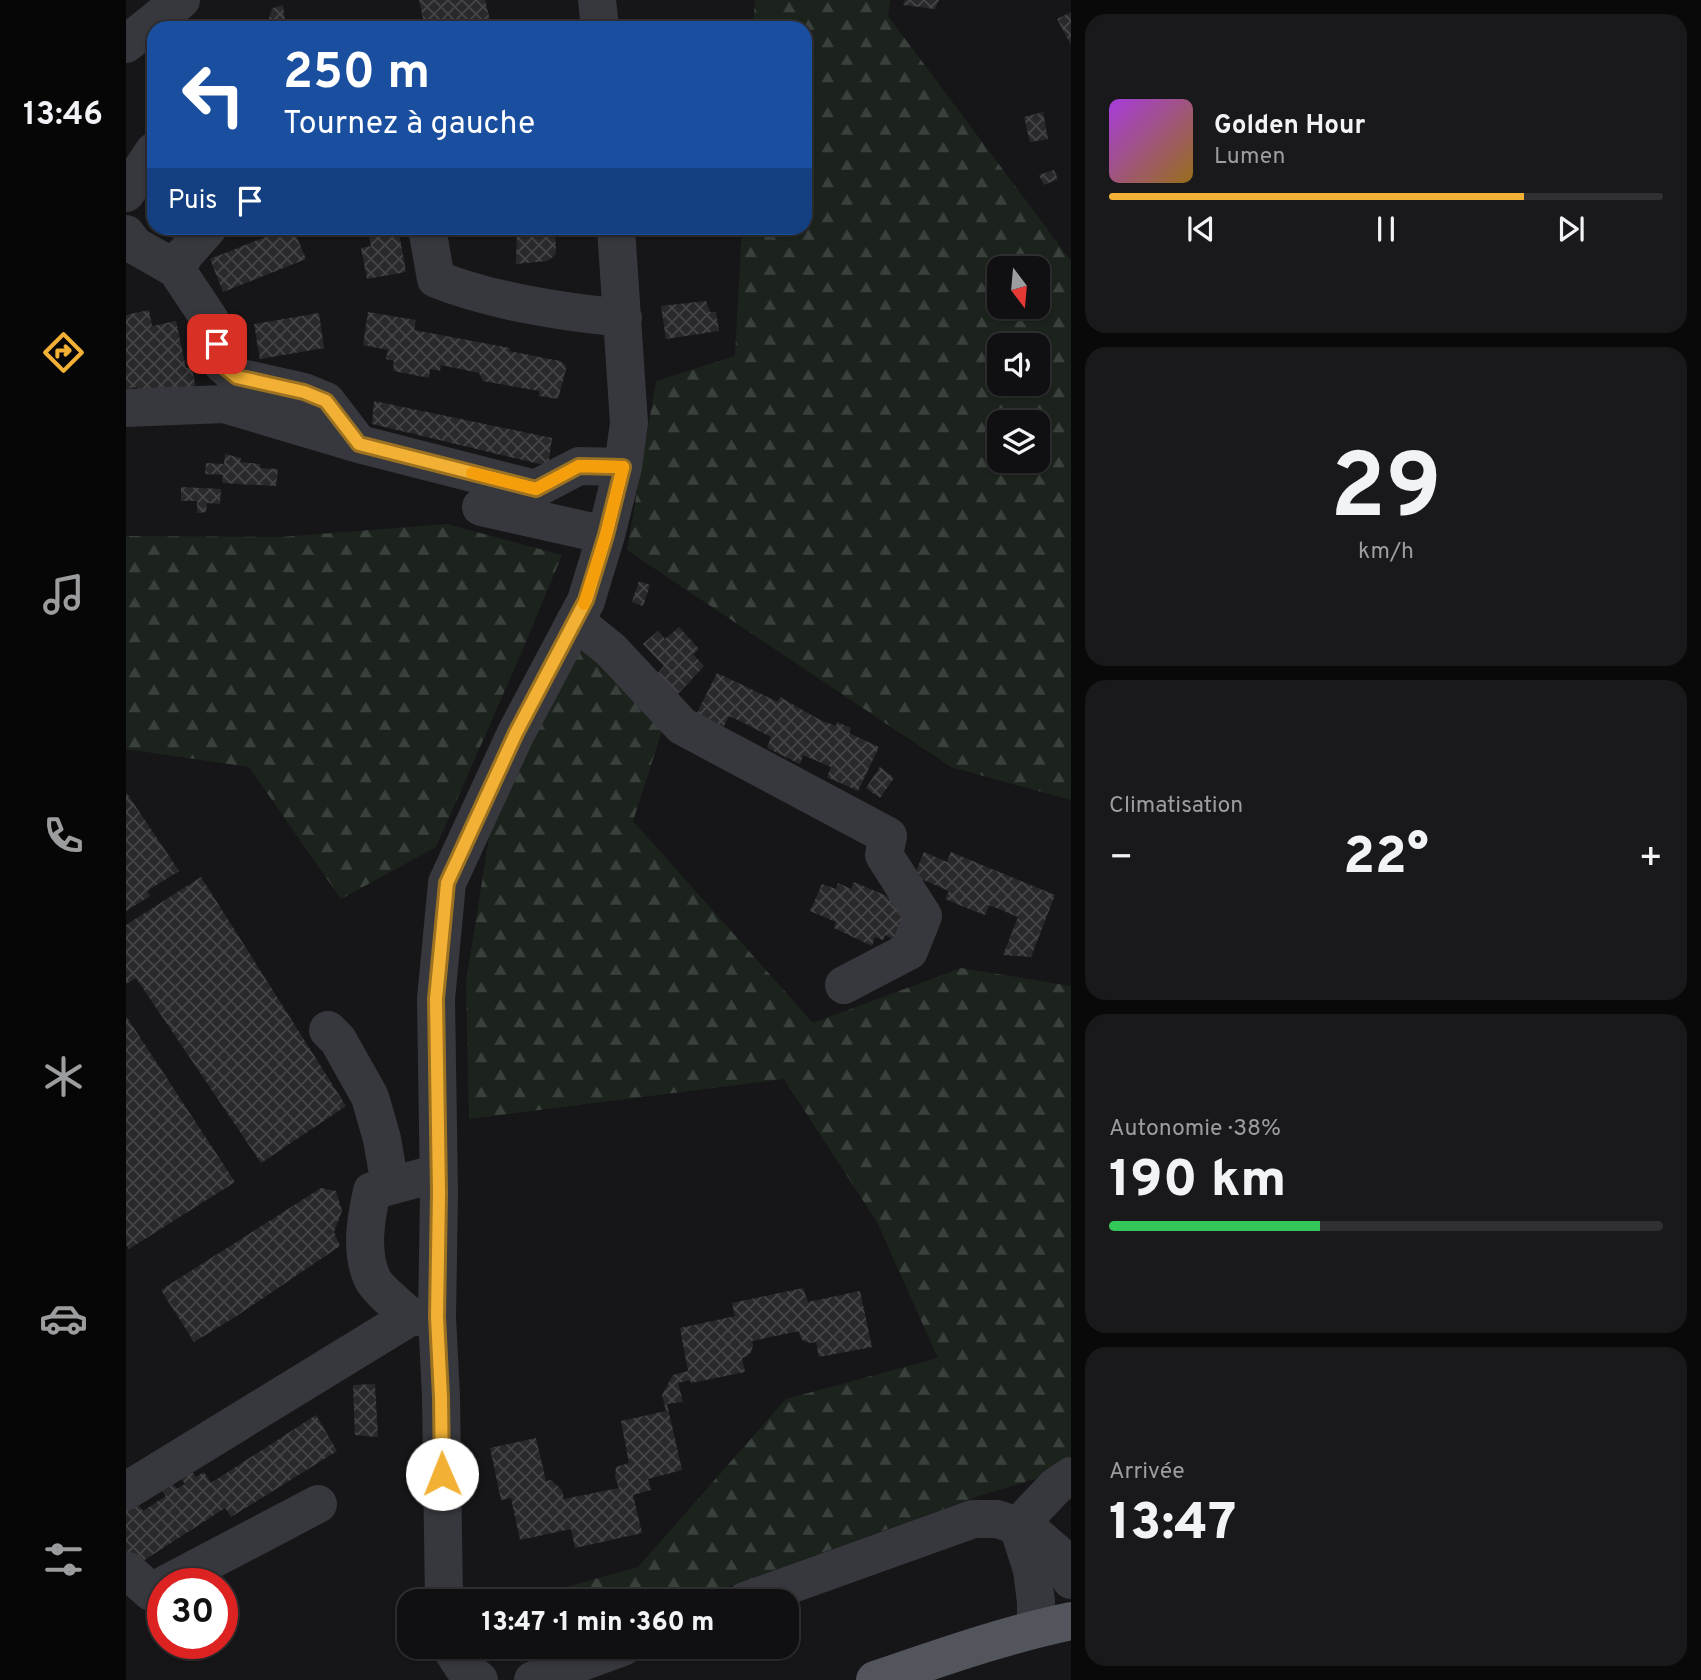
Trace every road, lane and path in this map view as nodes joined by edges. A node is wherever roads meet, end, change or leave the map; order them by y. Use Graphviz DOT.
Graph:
graph roads {
  1 [pos="181,0"];
  2 [pos="597,0"];
  3 [pos="155,21"];
  4 [pos="599,21"];
  5 [pos="147,27"];
  6 [pos="126,44"];
  7 [pos="147,162"];
  8 [pos="126,193"];
  9 [pos="126,234"];
  10 [pos="202,235"];
  11 [pos="428,235"];
  12 [pos="617,235"];
  13 [pos="176,269"];
  14 [pos="622,318"];
  15 [pos="126,408"];
  16 [pos="359,444"];
  17 [pos="623,467"];
  18 [pos="481,507"];
  19 [pos="606,535"];
  20 [pos="575,621"];
  21 [pos="844,985"];
  22 [pos="328,1030"];
  23 [pos="438,1173"];
  24 [pos="390,1185"];
  25 [pos="423,1317"];
  26 [pos="1071,1476"];
  27 [pos="126,1491"];
  28 [pos="318,1504"];
  29 [pos="1018,1526"];
  30 [pos="197,1568"];
  31 [pos="128,1571"];
  32 [pos="1071,1580"];
  33 [pos="147,1588"];
  34 [pos="444,1589"];
  35 [pos="779,1589"];
  36 [pos="1053,1625"];
  37 [pos="458,1659"];
  38 [pos="590,1659"];
  39 [pos="479,1680"];
  40 [pos="533,1680"];
  41 [pos="875,1680"];
  1 -- 3 [label="street"];
  2 -- 4 [label="street"];
  5 -- 6 [label="street"];
  7 -- 8 [label="street"];
  9 -- 13 [label="street"];
  10 -- 13 [label="street"];
  11 -- 14 [label="street"];
  12 -- 14 [label="street"];
  13 -- 16 [label="street"];
  14 -- 17 [label="street"];
  15 -- 16 [label="street"];
  16 -- 17 [label="street"];
  17 -- 19 [label="street"];
  18 -- 19 [label="street"];
  19 -- 20 [label="street"];
  20 -- 21 [label="street"];
  20 -- 23 [label="street"];
  22 -- 24 [label="street"];
  23 -- 24 [label="street"];
  23 -- 25 [label="street"];
  24 -- 25 [label="street"];
  25 -- 27 [label="street"];
  25 -- 34 [label="street"];
  26 -- 29 [label="street"];
  28 -- 30 [label="street"];
  29 -- 32 [label="street"];
  29 -- 35 [label="street"];
  29 -- 36 [label="street"];
  31 -- 33 [label="street"];
  36 -- 41 [label="main road"];
  37 -- 39 [label="street"];
  38 -- 40 [label="street"];
}
